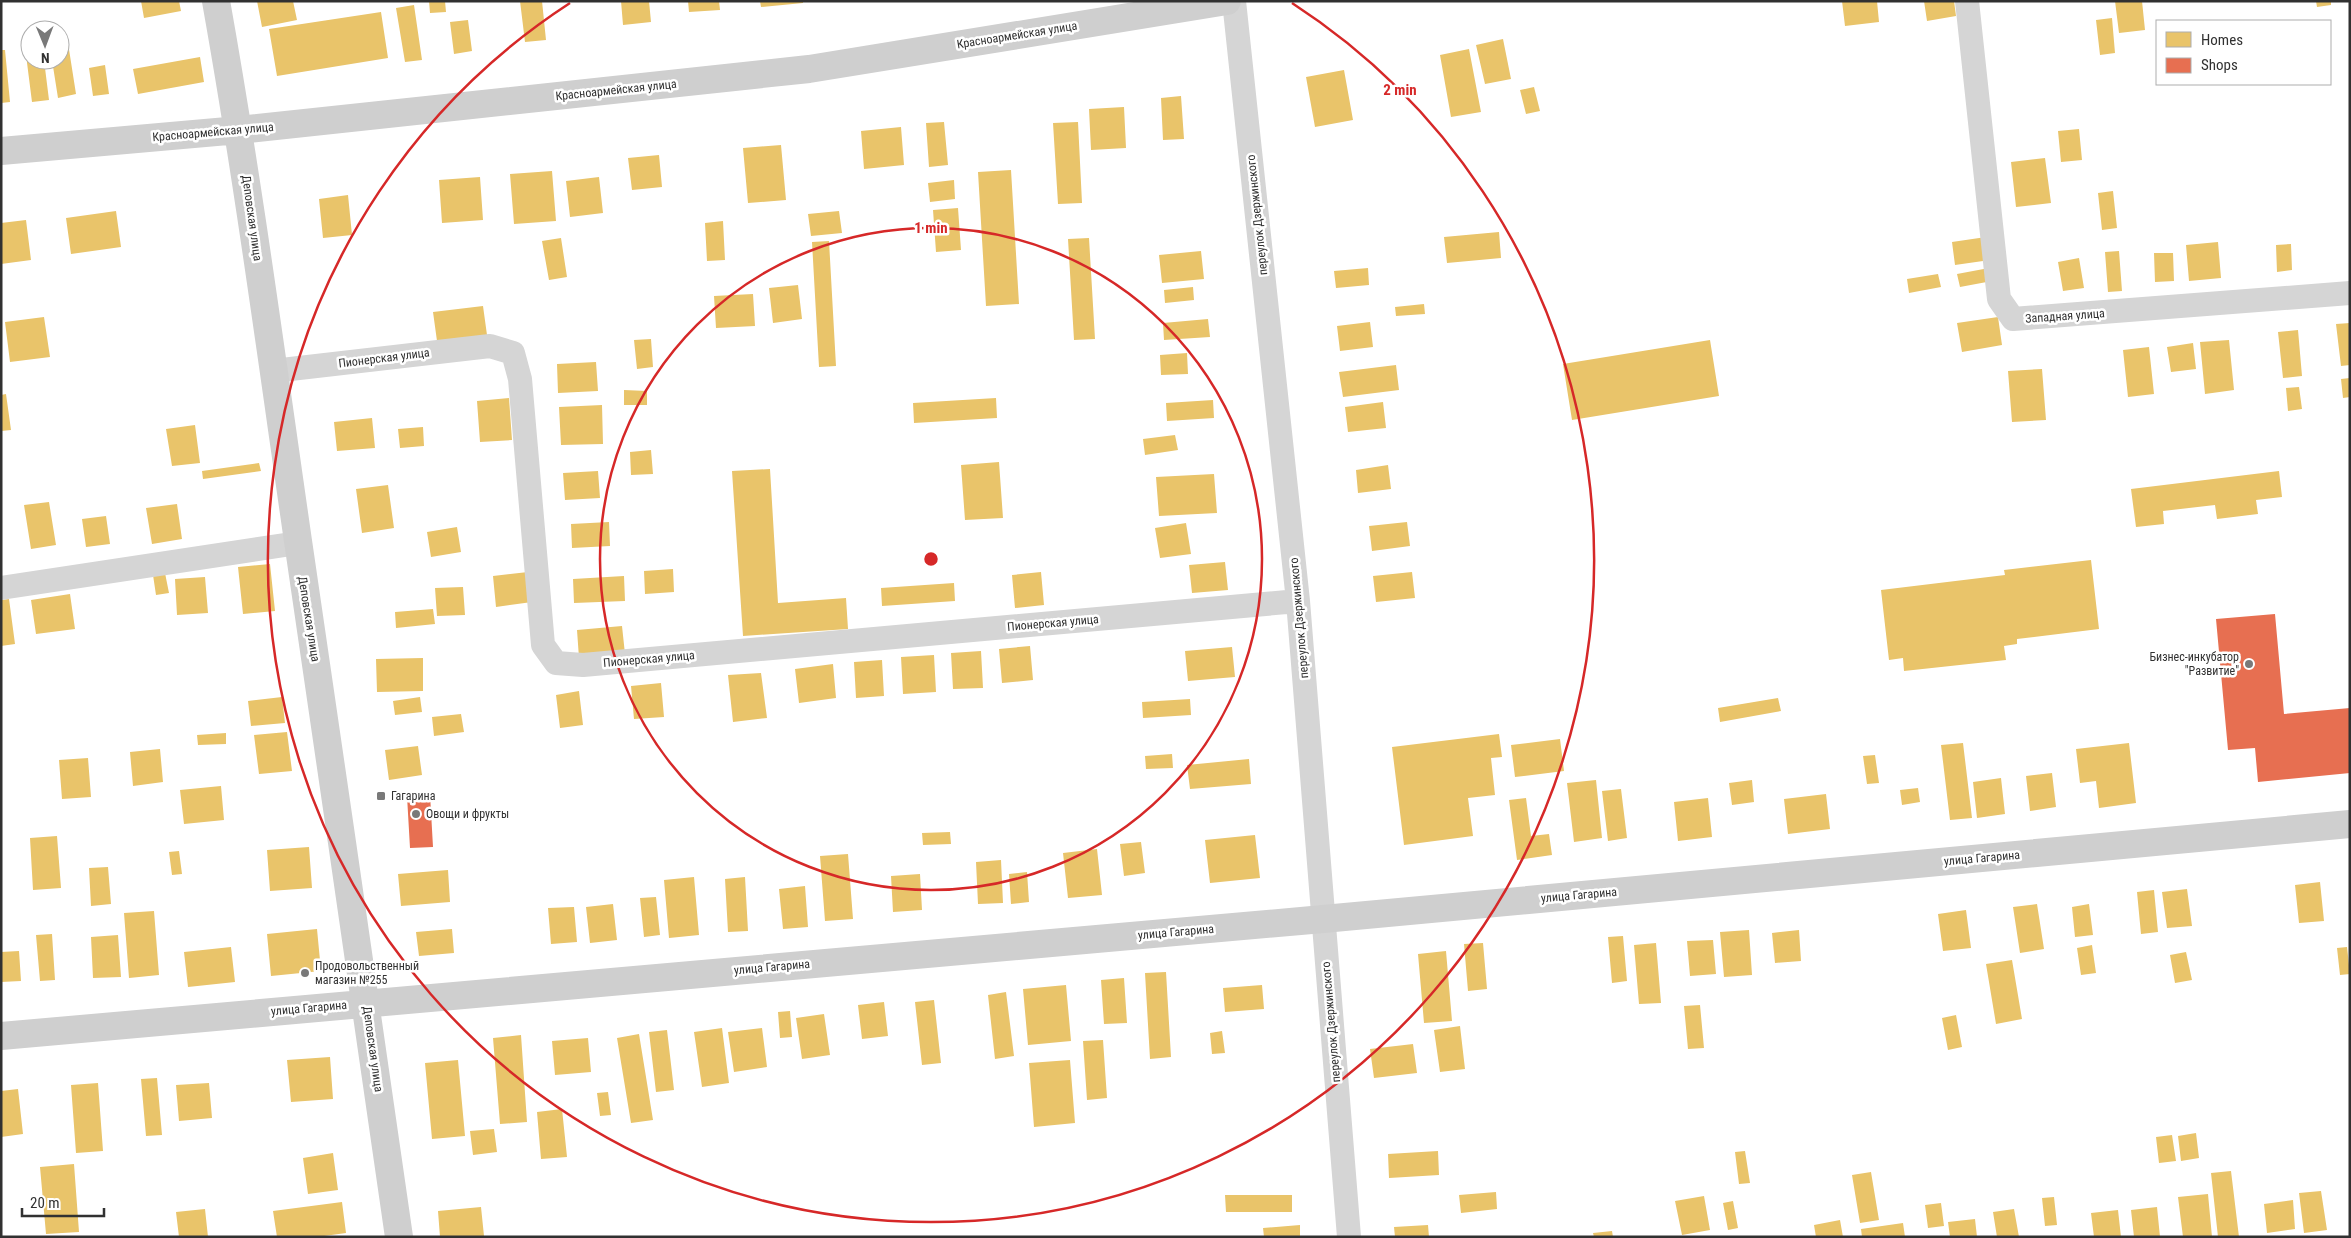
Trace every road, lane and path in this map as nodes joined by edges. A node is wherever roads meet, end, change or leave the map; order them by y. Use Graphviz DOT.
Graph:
graph roads {
  1 [pos="216,1"];
  2 [pos="1227,1"];
  3 [pos="1234,1"];
  4 [pos="1968,1"];
  5 [pos="239,130"];
  6 [pos="1,151"];
  7 [pos="2350,293"];
  8 [pos="273,371"];
  9 [pos="298,543"];
  10 [pos="1,588"];
  11 [pos="1298,601"];
  12 [pos="2350,824"];
  13 [pos="1323,919"];
  14 [pos="367,1003"];
  15 [pos="1,1036"];
  16 [pos="399,1237"];
  17 [pos="1349,1237"];
  1 -- 5 [label="street, Деповская улица"];
  2 -- 5 [label="street, Красноармейская улица"];
  3 -- 11 [label="street, переулок Дзержинского"];
  4 -- 7 [label="street, Западная улица"];
  5 -- 6 [label="street, Красноармейская улица"];
  5 -- 8 [label="street, Деповская улица"];
  8 -- 9 [label="street, Деповская улица"];
  8 -- 11 [label="street, Пионерская улица"];
  9 -- 10 [label="street"];
  9 -- 14 [label="street, Деповская улица"];
  11 -- 13 [label="street, переулок Дзержинского"];
  12 -- 13 [label="street, улица Гагарина"];
  13 -- 14 [label="street, улица Гагарина"];
  13 -- 17 [label="street, переулок Дзержинского"];
  14 -- 15 [label="street, улица Гагарина"];
  14 -- 16 [label="street, Деповская улица"];
}
